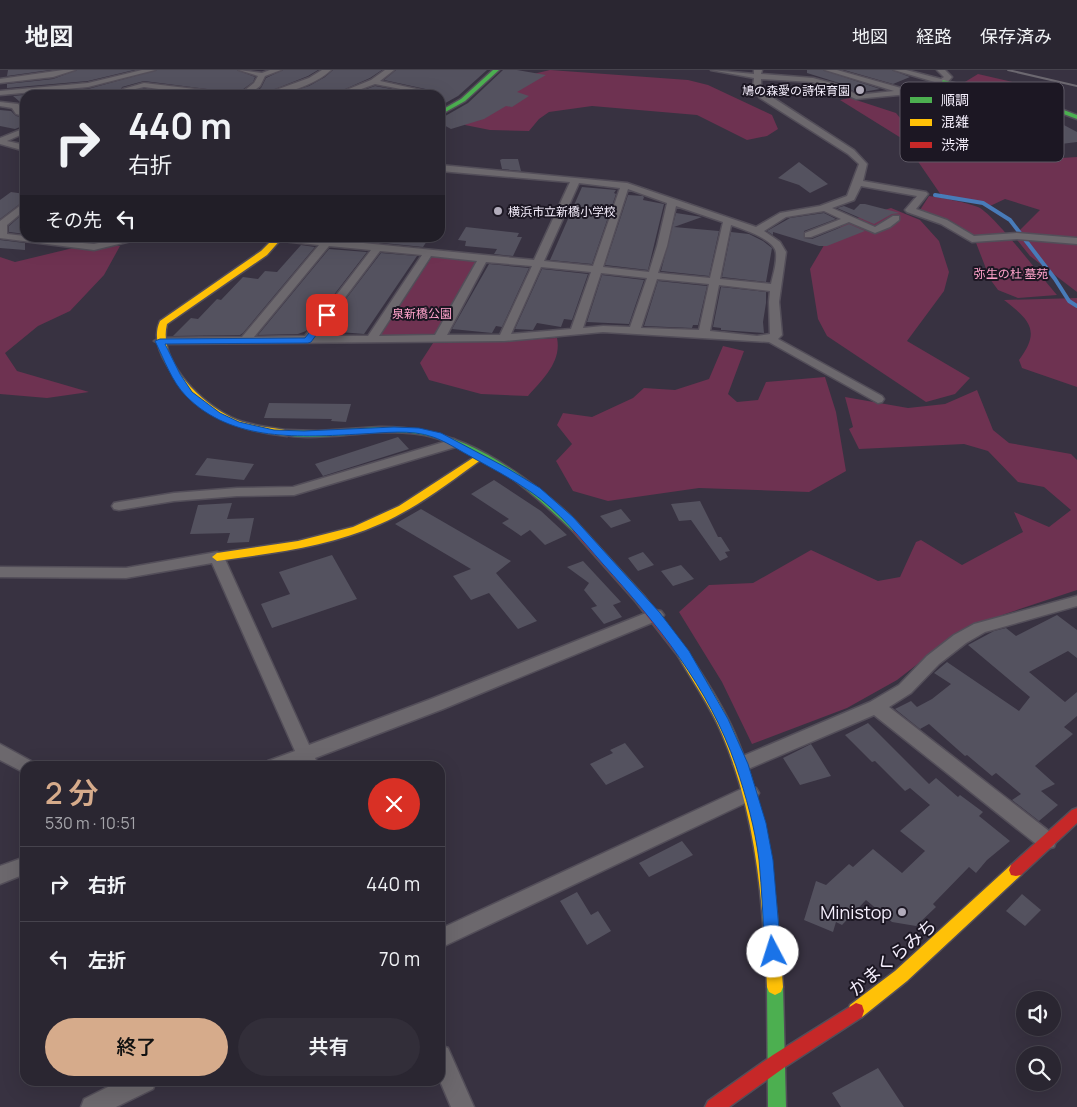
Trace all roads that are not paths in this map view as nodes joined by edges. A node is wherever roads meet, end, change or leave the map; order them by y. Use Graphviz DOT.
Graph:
graph roads {
  1 [pos="71,70"];
  2 [pos="110,70"];
  3 [pos="151,70"];
  4 [pos="243,70"];
  5 [pos="277,70"];
  6 [pos="327,70"];
  7 [pos="390,70"];
  8 [pos="496,70"];
  9 [pos="716,70"];
  10 [pos="829,70"];
  11 [pos="898,70"];
  12 [pos="920,70"];
  13 [pos="941,70"];
  14 [pos="757,73"];
  15 [pos="912,74"];
  16 [pos="262,75"];
  17 [pos="120,77"];
  18 [pos="0,81"];
  19 [pos="374,82"];
  20 [pos="943,82"];
  21 [pos="127,88"];
  22 [pos="33,90"];
  23 [pos="183,90"];
  24 [pos="250,90"];
  25 [pos="281,90"];
  26 [pos="352,90"];
  27 [pos="416,90"];
  28 [pos="20,91"];
  29 [pos="900,91"];
  30 [pos="0,93"];
  31 [pos="900,94"];
  32 [pos="0,104"];
  33 [pos="445,109"];
  34 [pos="20,112"];
  35 [pos="1064,112"];
  36 [pos="1077,117"];
  37 [pos="20,132"];
  38 [pos="0,142"];
  39 [pos="20,147"];
  40 [pos="445,168"];
  41 [pos="576,180"];
  42 [pos="858,183"];
  43 [pos="625,186"];
  44 [pos="672,201"];
  45 [pos="824,208"];
  46 [pos="20,213"];
  47 [pos="903,213"];
  48 [pos="848,218"];
  49 [pos="3,220"];
  50 [pos="729,221"];
  51 [pos="757,231"];
  52 [pos="808,235"];
  53 [pos="20,238"];
  54 [pos="1077,241"];
  55 [pos="52,242"];
  56 [pos="115,242"];
  57 [pos="274,242"];
  58 [pos="326,242"];
  59 [pos="342,242"];
  60 [pos="378,247"];
  61 [pos="429,252"];
  62 [pos="483,258"];
  63 [pos="538,263"];
  64 [pos="596,269"];
  65 [pos="652,275"];
  66 [pos="714,282"];
  67 [pos="776,288"];
  68 [pos="636,330"];
  69 [pos="576,331"];
  70 [pos="704,334"];
  71 [pos="504,338"];
  72 [pos="439,339"];
  73 [pos="771,339"];
  74 [pos="245,340"];
  75 [pos="308,340"];
  76 [pos="372,340"];
  77 [pos="160,341"];
  78 [pos="878,399"];
  79 [pos="454,443"];
  80 [pos="479,456"];
  81 [pos="119,506"];
  82 [pos="217,557"];
  83 [pos="0,572"];
  84 [pos="1077,601"];
  85 [pos="656,616"];
  86 [pos="876,707"];
  87 [pos="0,751"];
  88 [pos="308,760"];
  89 [pos="20,763"];
  90 [pos="742,764"];
  91 [pos="750,792"];
  92 [pos="1077,814"];
  93 [pos="1047,840"];
  94 [pos="20,867"];
  95 [pos="0,875"];
  96 [pos="445,936"];
  97 [pos="779,1061"];
  98 [pos="445,1067"];
  99 [pos="135,1086"];
  100 [pos="92,1107"];
  101 [pos="463,1107"];
  102 [pos="714,1107"];
  103 [pos="777,1107"];
  1 -- 18 [label="street"];
  2 -- 17 [label="street"];
  3 -- 17 [label="street"];
  4 -- 16 [label="street"];
  5 -- 16 [label="street"];
  6 -- 25 [label="street"];
  7 -- 19 [label="street"];
  8 -- 33 [label="street"];
  9 -- 14 [label="street"];
  10 -- 29 [label="street"];
  11 -- 15 [label="street"];
  12 -- 15 [label="street"];
  13 -- 20 [label="street"];
  14 -- 31 [label="street"];
  14 -- 42 [label="street"];
  15 -- 20 [label="street"];
  16 -- 24 [label="street"];
  17 -- 22 [label="street"];
  19 -- 26 [label="street"];
  19 -- 27 [label="street"];
  21 -- 23 [label="street"];
  28 -- 30 [label="street"];
  32 -- 34 [label="street"];
  35 -- 36 [label="street"];
  37 -- 38 [label="street"];
  38 -- 39 [label="street"];
  40 -- 41 [label="street"];
  41 -- 43 [label="street"];
  41 -- 63 [label="street"];
  42 -- 45 [label="street"];
  42 -- 47 [label="street"];
  43 -- 44 [label="street"];
  43 -- 64 [label="street"];
  44 -- 50 [label="street"];
  44 -- 65 [label="street"];
  45 -- 48 [label="street"];
  45 -- 51 [label="street"];
  46 -- 49 [label="street"];
  47 -- 48 [label="street"];
  47 -- 54 [label="street"];
  48 -- 52 [label="street"];
  49 -- 53 [label="street"];
  50 -- 51 [label="street"];
  50 -- 66 [label="street"];
  51 -- 67 [label="street"];
  55 -- 56 [label="street"];
  57 -- 77 [label="street"];
  58 -- 74 [label="street"];
  59 -- 60 [label="street"];
  60 -- 61 [label="street"];
  60 -- 75 [label="street"];
  61 -- 62 [label="street"];
  61 -- 76 [label="street"];
  62 -- 63 [label="street"];
  62 -- 72 [label="street"];
  63 -- 64 [label="street"];
  63 -- 71 [label="street"];
  64 -- 65 [label="street"];
  64 -- 69 [label="street"];
  65 -- 66 [label="street"];
  65 -- 68 [label="street"];
  66 -- 67 [label="street"];
  66 -- 70 [label="street"];
  67 -- 73 [label="street"];
  68 -- 69 [label="street"];
  68 -- 70 [label="street"];
  69 -- 71 [label="street"];
  70 -- 73 [label="street"];
  71 -- 72 [label="street"];
  72 -- 76 [label="street"];
  73 -- 78 [label="street"];
  74 -- 75 [label="street"];
  74 -- 77 [label="street"];
  75 -- 76 [label="street"];
  77 -- 79 [label="street"];
  79 -- 80 [label="street"];
  79 -- 81 [label="street"];
  80 -- 82 [label="street"];
  80 -- 85 [label="street"];
  82 -- 83 [label="street"];
  82 -- 88 [label="street"];
  84 -- 86 [label="street"];
  85 -- 88 [label="street"];
  85 -- 90 [label="street"];
  86 -- 90 [label="street"];
  86 -- 93 [label="street"];
  87 -- 89 [label="street"];
  90 -- 91 [label="street"];
  91 -- 96 [label="street"];
  91 -- 97 [label="street"];
  92 -- 93 [label="street, かまくらみち"];
  93 -- 97 [label="street, かまくらみち"];
  94 -- 95 [label="street"];
  97 -- 102 [label="street, かまくらみち"];
  97 -- 103 [label="street"];
  98 -- 101 [label="street"];
  99 -- 100 [label="street"];
}
